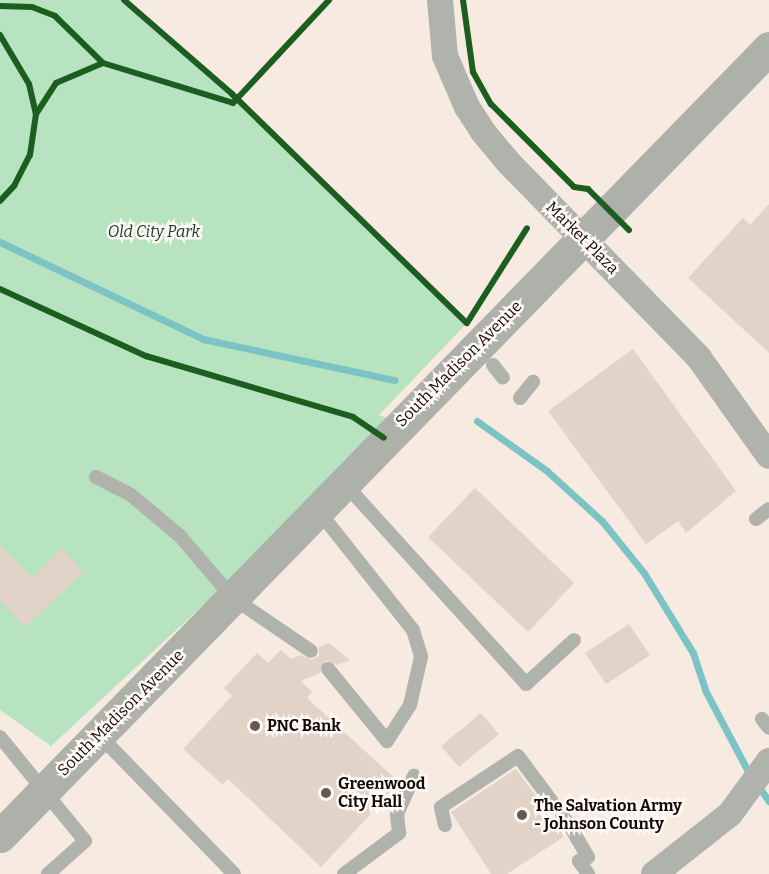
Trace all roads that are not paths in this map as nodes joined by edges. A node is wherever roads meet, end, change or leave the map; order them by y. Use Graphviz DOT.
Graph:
graph roads {
  1 [pos="440,0"];
  2 [pos="769,48"];
  3 [pos="583,240"];
  4 [pos="493,365"];
  5 [pos="503,378"];
  6 [pos="533,382"];
  7 [pos="520,398"];
  8 [pos="769,456"];
  9 [pos="96,477"];
  10 [pos="342,481"];
  11 [pos="315,508"];
  12 [pos="769,509"];
  13 [pos="756,519"];
  14 [pos="233,598"];
  15 [pos="574,640"];
  16 [pos="310,651"];
  17 [pos="328,669"];
  18 [pos="100,736"];
  19 [pos="0,737"];
  20 [pos="766,765"];
  21 [pos="414,776"];
  22 [pos="44,789"];
  23 [pos="445,825"];
  24 [pos="0,836"];
  25 [pos="48,874"];
  26 [pos="234,874"];
  27 [pos="344,874"];
  28 [pos="588,874"];
  29 [pos="654,874"];
  1 -- 3 [label="street, Market Plaza"];
  2 -- 3 [label="main road, South Madison Avenue"];
  3 -- 8 [label="street, Market Plaza"];
  3 -- 10 [label="main road, South Madison Avenue"];
  4 -- 5 [label="lane"];
  6 -- 7 [label="lane"];
  9 -- 14 [label="lane"];
  10 -- 11 [label="main road, South Madison Avenue"];
  10 -- 15 [label="lane"];
  11 -- 14 [label="main road, South Madison Avenue"];
  11 -- 17 [label="lane"];
  12 -- 13 [label="lane"];
  14 -- 16 [label="lane"];
  14 -- 18 [label="main road, South Madison Avenue"];
  18 -- 22 [label="main road, South Madison Avenue"];
  18 -- 26 [label="lane"];
  19 -- 22 [label="lane"];
  20 -- 29 [label="street"];
  21 -- 27 [label="lane"];
  22 -- 24 [label="main road, South Madison Avenue"];
  22 -- 25 [label="lane"];
  23 -- 28 [label="lane"];
}
